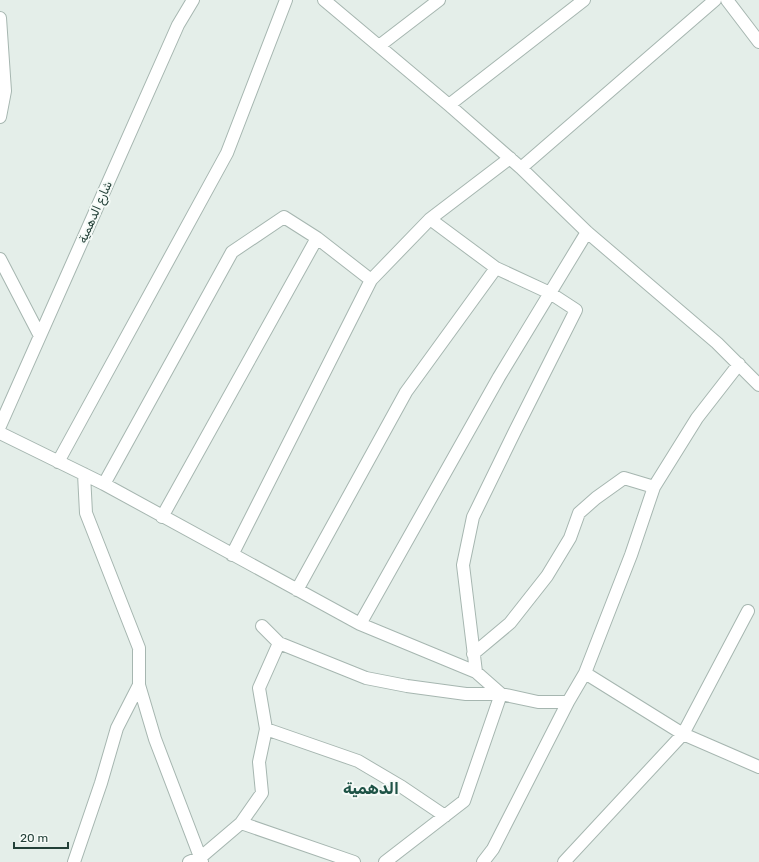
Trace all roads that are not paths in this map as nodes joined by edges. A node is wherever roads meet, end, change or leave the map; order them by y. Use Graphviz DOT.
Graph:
graph roads {
  1 [pos="193,0"];
  2 [pos="286,0"];
  3 [pos="324,0"];
  4 [pos="438,0"];
  5 [pos="584,0"];
  6 [pos="715,0"];
  7 [pos="728,0"];
  8 [pos="0,18"];
  9 [pos="759,42"];
  10 [pos="379,46"];
  11 [pos="449,104"];
  12 [pos="0,117"];
  13 [pos="510,158"];
  14 [pos="521,168"];
  15 [pos="430,219"];
  16 [pos="587,232"];
  17 [pos="317,238"];
  18 [pos="0,259"];
  19 [pos="496,268"];
  20 [pos="371,280"];
  21 [pos="550,293"];
  22 [pos="40,336"];
  23 [pos="739,364"];
  24 [pos="759,385"];
  25 [pos="0,426"];
  26 [pos="0,433"];
  27 [pos="58,462"];
  28 [pos="84,474"];
  29 [pos="104,484"];
  30 [pos="654,487"];
  31 [pos="162,517"];
  32 [pos="232,555"];
  33 [pos="297,590"];
  34 [pos="748,611"];
  35 [pos="360,624"];
  36 [pos="262,626"];
  37 [pos="279,643"];
  38 [pos="473,654"];
  39 [pos="476,672"];
  40 [pos="584,672"];
  41 [pos="139,685"];
  42 [pos="502,694"];
  43 [pos="568,702"];
  44 [pos="266,729"];
  45 [pos="682,734"];
  46 [pos="759,766"];
  47 [pos="445,816"];
  48 [pos="241,823"];
  49 [pos="197,860"];
  50 [pos="74,862"];
  51 [pos="354,862"];
  52 [pos="385,862"];
  53 [pos="483,862"];
  54 [pos="564,862"];
  1 -- 22 [label="street, شارع الدهمية"];
  2 -- 27 [label="street"];
  3 -- 10 [label="street"];
  4 -- 10 [label="street"];
  5 -- 11 [label="street"];
  6 -- 14 [label="street"];
  7 -- 9 [label="street"];
  8 -- 12 [label="street"];
  10 -- 11 [label="street"];
  11 -- 13 [label="street"];
  13 -- 14 [label="street"];
  13 -- 15 [label="street"];
  14 -- 16 [label="street"];
  15 -- 19 [label="street"];
  15 -- 20 [label="street"];
  16 -- 21 [label="street"];
  16 -- 23 [label="street"];
  17 -- 20 [label="street"];
  17 -- 29 [label="street"];
  17 -- 31 [label="street"];
  18 -- 22 [label="street"];
  19 -- 21 [label="street"];
  19 -- 33 [label="street"];
  20 -- 32 [label="street"];
  21 -- 35 [label="street"];
  21 -- 38 [label="street"];
  22 -- 25 [label="street, شارع الدهمية"];
  23 -- 24 [label="street"];
  23 -- 30 [label="street"];
  26 -- 27 [label="street"];
  27 -- 28 [label="street"];
  28 -- 29 [label="street"];
  28 -- 41 [label="street"];
  29 -- 31 [label="street"];
  30 -- 38 [label="street"];
  30 -- 40 [label="street"];
  31 -- 32 [label="street"];
  32 -- 33 [label="street"];
  33 -- 35 [label="street"];
  34 -- 45 [label="street"];
  35 -- 39 [label="street"];
  36 -- 37 [label="street"];
  37 -- 42 [label="street"];
  37 -- 44 [label="street"];
  38 -- 39 [label="street"];
  39 -- 42 [label="street"];
  40 -- 43 [label="street"];
  40 -- 45 [label="street"];
  41 -- 49 [label="street"];
  41 -- 50 [label="street"];
  42 -- 43 [label="street"];
  42 -- 47 [label="street"];
  43 -- 53 [label="street"];
  44 -- 47 [label="street"];
  44 -- 48 [label="street"];
  45 -- 46 [label="street"];
  45 -- 54 [label="street"];
  47 -- 52 [label="street"];
  48 -- 49 [label="street"];
  48 -- 51 [label="street"];
}
